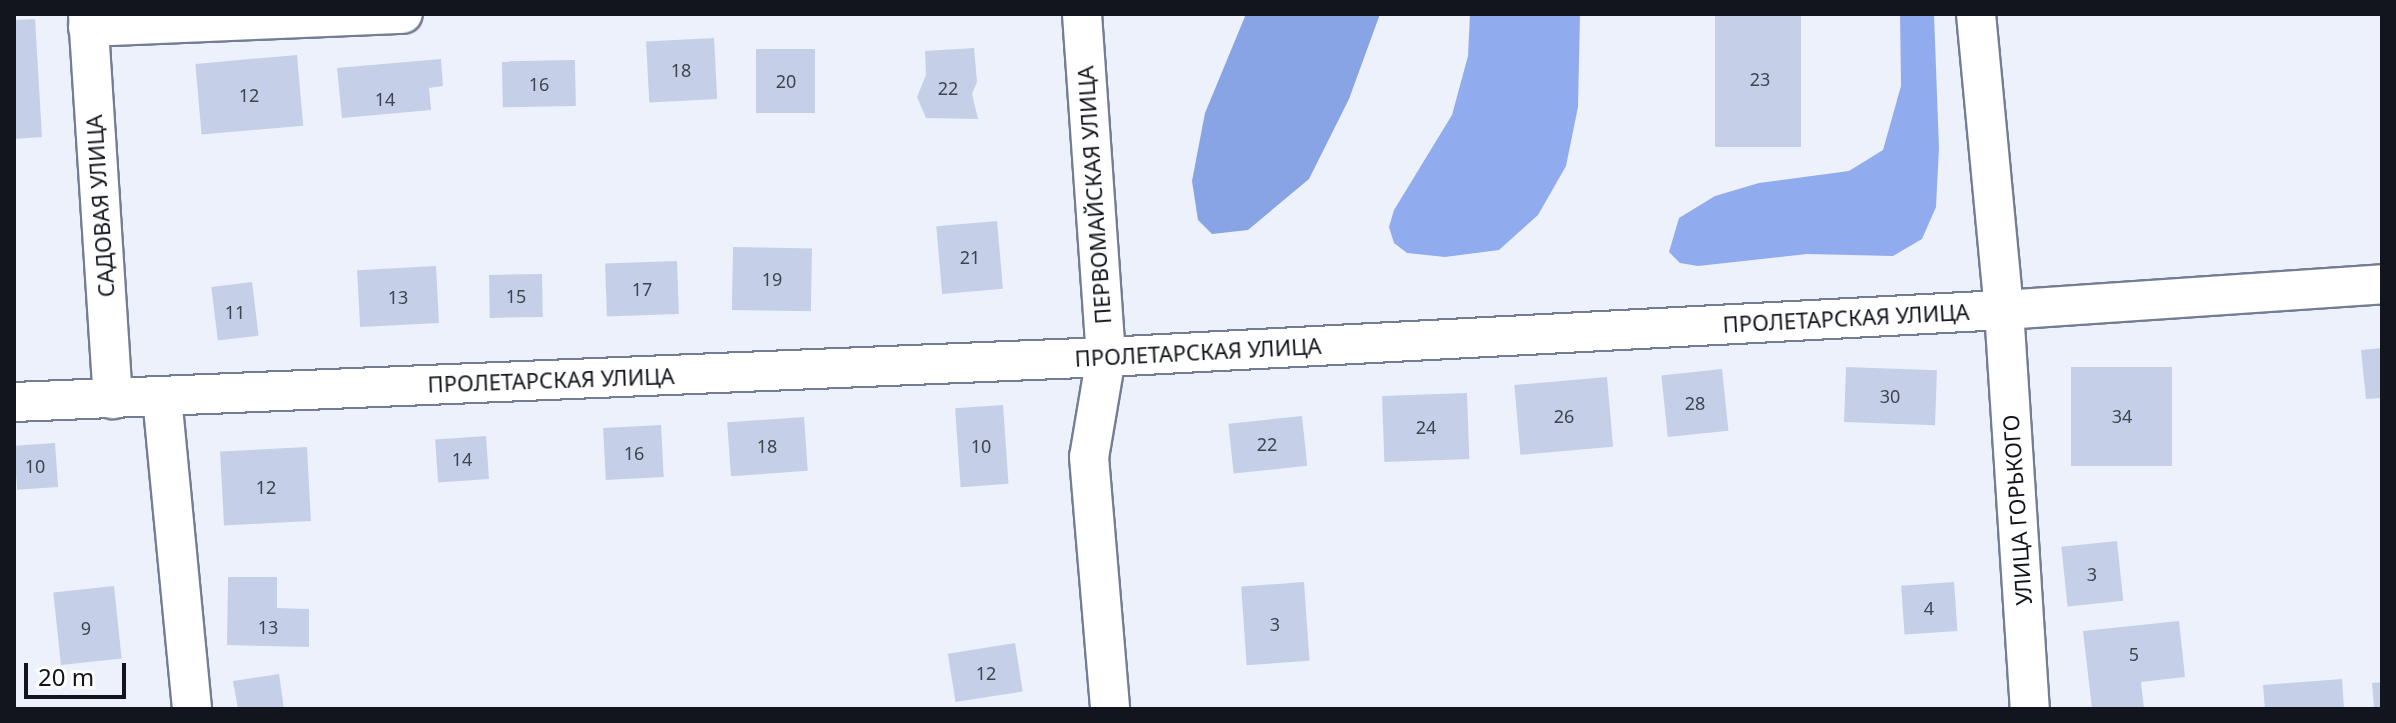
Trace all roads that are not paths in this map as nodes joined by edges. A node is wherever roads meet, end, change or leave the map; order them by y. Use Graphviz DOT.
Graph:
graph roads {
  1 [pos="403,14"];
  2 [pos="1082,14"];
  3 [pos="1976,14"];
  4 [pos="88,21"];
  5 [pos="2382,284"];
  6 [pos="2004,310"];
  7 [pos="1106,357"];
  8 [pos="162,397"];
  9 [pos="113,399"];
  10 [pos="14,402"];
  11 [pos="192,709"];
  12 [pos="1110,709"];
  13 [pos="2030,709"];
  1 -- 4 [label="street"];
  2 -- 7 [label="street, ПЕРВОМАЙСКАЯ УЛИЦА"];
  3 -- 6 [label="street, УЛИЦА ГОРЬКОГО"];
  4 -- 9 [label="street, САДОВАЯ УЛИЦА"];
  5 -- 6 [label="street, ПРОЛЕТАРСКАЯ УЛИЦА"];
  6 -- 7 [label="street, ПРОЛЕТАРСКАЯ УЛИЦА"];
  6 -- 13 [label="street, УЛИЦА ГОРЬКОГО"];
  7 -- 8 [label="street, ПРОЛЕТАРСКАЯ УЛИЦА"];
  7 -- 12 [label="street, ПЕРВОМАЙСКАЯ УЛИЦА"];
  8 -- 9 [label="street, ПРОЛЕТАРСКАЯ УЛИЦА"];
  8 -- 11 [label="street"];
  9 -- 10 [label="street, ПРОЛЕТАРСКАЯ УЛИЦА"];
}
